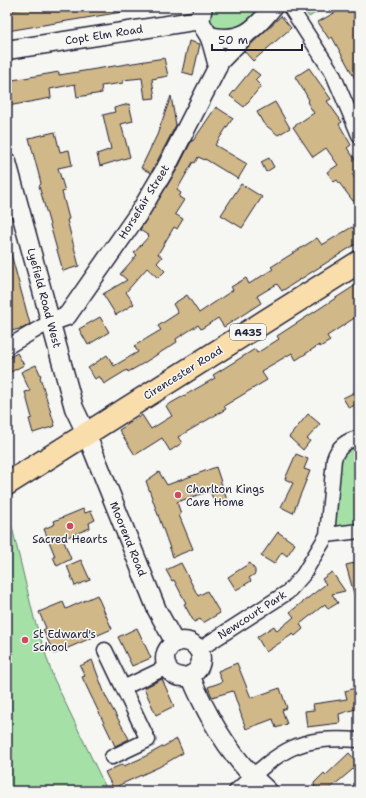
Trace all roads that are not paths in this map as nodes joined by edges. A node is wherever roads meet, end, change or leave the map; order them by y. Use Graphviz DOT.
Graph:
graph roads {
  1 [pos="273,7"];
  2 [pos="290,7"];
  3 [pos="202,13"];
  4 [pos="250,32"];
  5 [pos="209,36"];
  6 [pos="7,50"];
  7 [pos="218,66"];
  8 [pos="359,135"];
  9 [pos="7,162"];
  10 [pos="359,262"];
  11 [pos="50,322"];
  12 [pos="7,347"];
  13 [pos="86,433"];
  14 [pos="359,438"];
  15 [pos="7,484"];
  16 [pos="359,531"];
  17 [pos="327,535"];
  18 [pos="175,643"];
  19 [pos="105,650"];
  20 [pos="198,650"];
  21 [pos="167,667"];
  22 [pos="190,675"];
  23 [pos="123,688"];
  24 [pos="359,740"];
  25 [pos="112,757"];
  26 [pos="252,776"];
  27 [pos="236,791"];
  28 [pos="268,791"];
  1 -- 4 [label="street, Horsefair Street"];
  2 -- 8 [label="street"];
  3 -- 5 [label="street"];
  3 -- 6 [label="street, Copt Elm Road"];
  4 -- 5 [label="street, Horsefair Street"];
  4 -- 7 [label="street, Horsefair Street"];
  5 -- 7 [label="street"];
  7 -- 11 [label="street, Horsefair Street"];
  9 -- 11 [label="street, Lyefield Road West"];
  10 -- 13 [label="main road, Cirencester Road / A435"];
  11 -- 12 [label="street"];
  11 -- 13 [label="street, Lyefield Road West"];
  13 -- 15 [label="main road, Cirencester Road / A435"];
  13 -- 18 [label="street, Moorend Road"];
  14 -- 17 [label="street, Newcourt Park"];
  16 -- 17 [label="street"];
  17 -- 20 [label="street, Newcourt Park"];
  18 -- 20 [label="street"];
  18 -- 21 [label="street"];
  19 -- 23 [label="street"];
  20 -- 22 [label="street"];
  21 -- 22 [label="street"];
  21 -- 23 [label="street"];
  22 -- 26 [label="street"];
  23 -- 25 [label="street"];
  24 -- 26 [label="street"];
  26 -- 27 [label="street"];
  26 -- 28 [label="street"];
}
